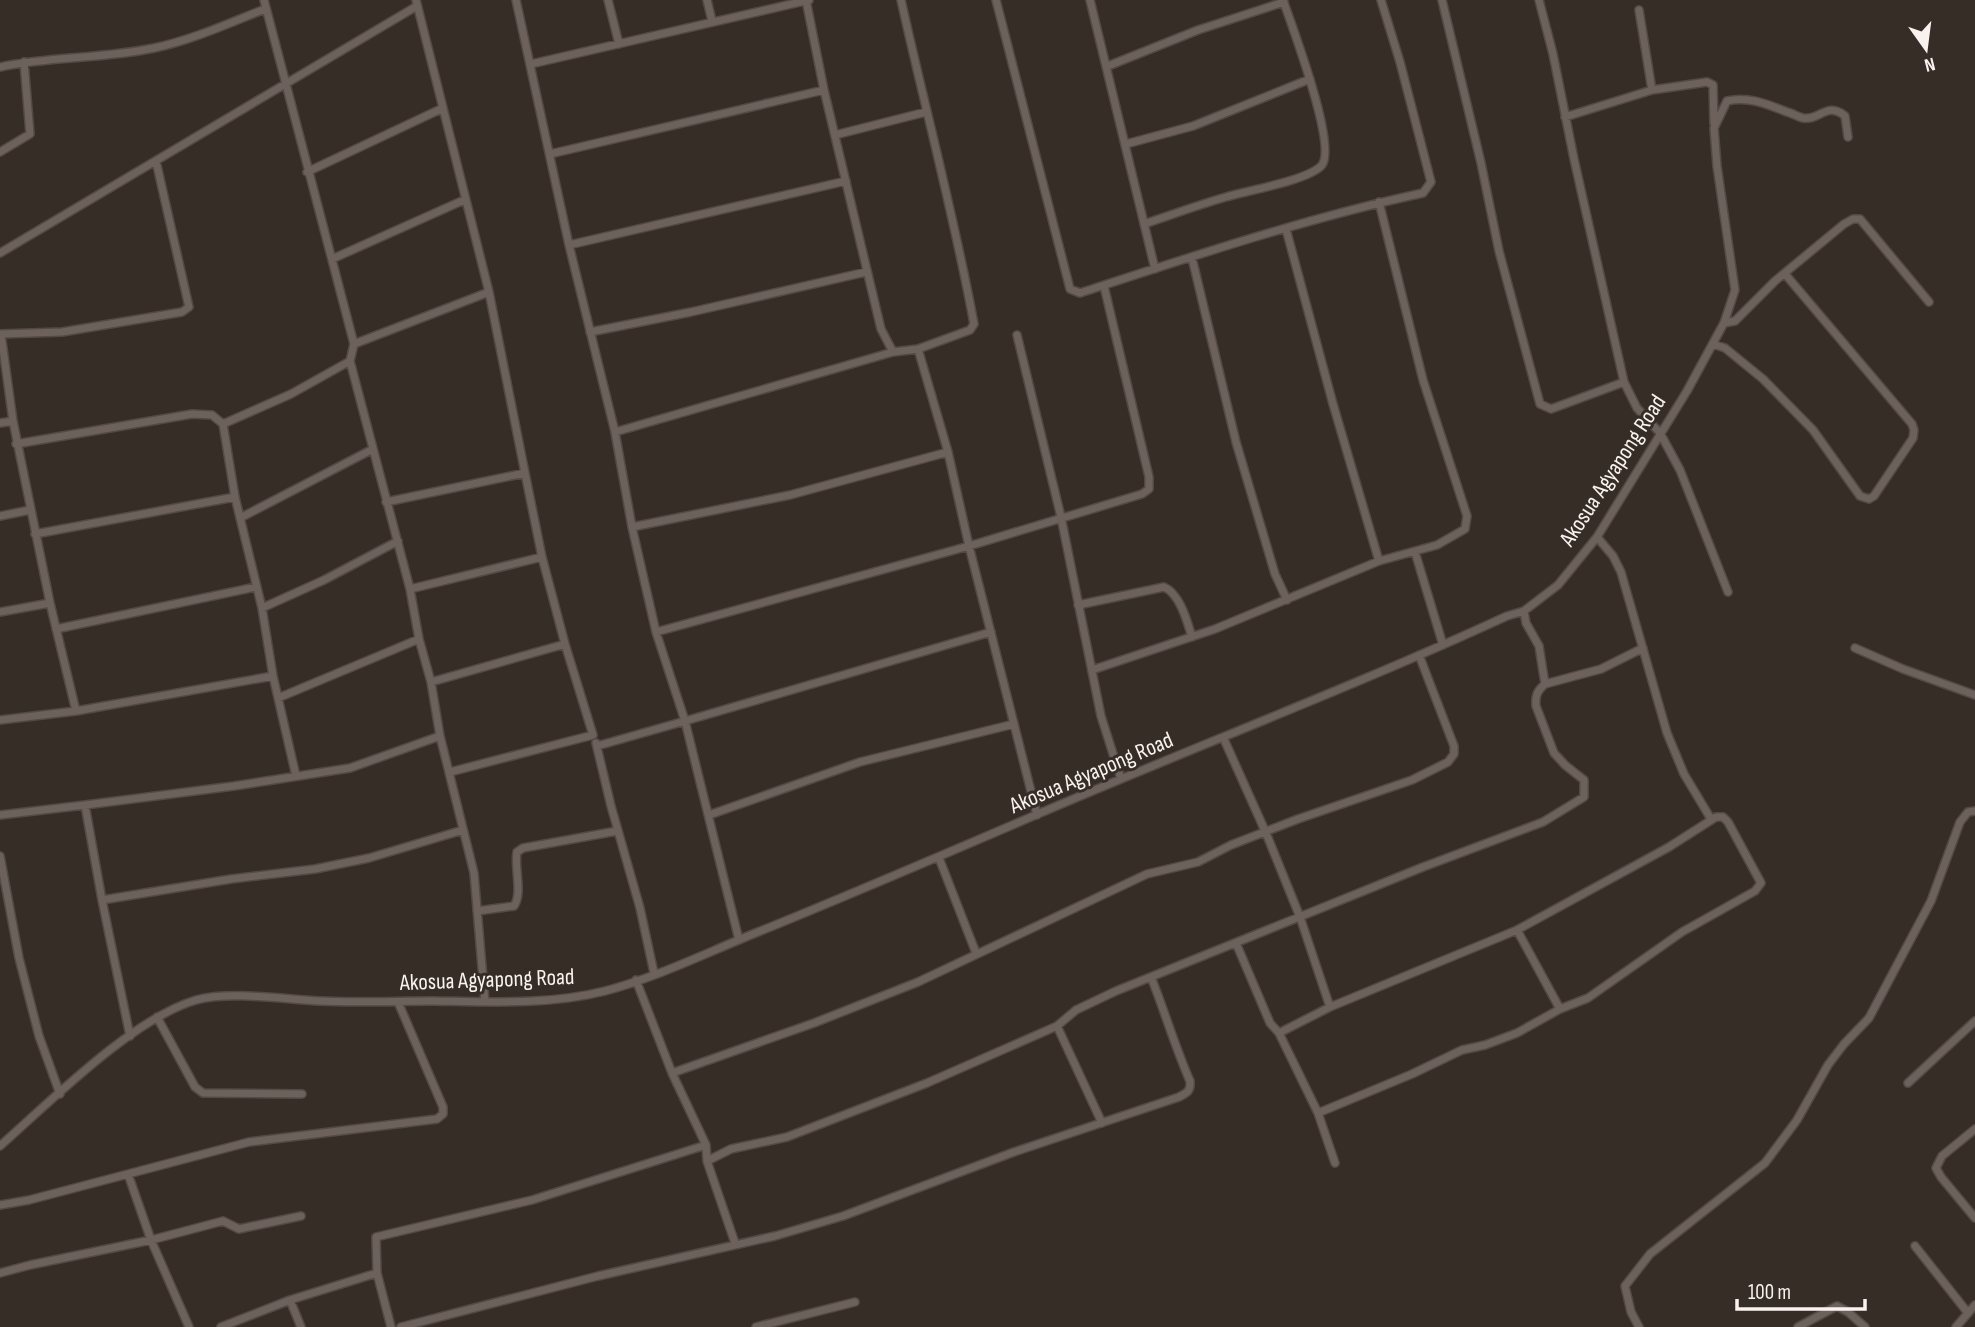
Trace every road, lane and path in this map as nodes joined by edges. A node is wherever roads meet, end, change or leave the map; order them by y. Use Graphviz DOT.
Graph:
graph roads {
  1 [pos="264,0"];
  2 [pos="516,0"];
  3 [pos="608,0"];
  4 [pos="707,0"];
  5 [pos="807,0"];
  6 [pos="901,0"];
  7 [pos="996,0"];
  8 [pos="1090,0"];
  9 [pos="1381,0"];
  10 [pos="1442,0"];
  11 [pos="1539,0"];
  12 [pos="1284,1"];
  13 [pos="416,3"];
  14 [pos="265,9"];
  15 [pos="1639,10"];
  16 [pos="712,21"];
  17 [pos="619,44"];
  18 [pos="24,62"];
  19 [pos="531,64"];
  20 [pos="1108,66"];
  21 [pos="0,67"];
  22 [pos="1310,79"];
  23 [pos="284,84"];
  24 [pos="824,90"];
  25 [pos="1652,90"];
  26 [pos="443,108"];
  27 [pos="926,112"];
  28 [pos="1565,117"];
  29 [pos="1714,128"];
  30 [pos="835,135"];
  31 [pos="1848,137"];
  32 [pos="1126,144"];
  33 [pos="0,152"];
  34 [pos="550,153"];
  35 [pos="156,161"];
  36 [pos="307,172"];
  37 [pos="846,181"];
  38 [pos="464,200"];
  39 [pos="1379,202"];
  40 [pos="1144,224"];
  41 [pos="1286,229"];
  42 [pos="569,245"];
  43 [pos="0,253"];
  44 [pos="1192,258"];
  45 [pos="332,259"];
  46 [pos="1155,269"];
  47 [pos="866,272"];
  48 [pos="1785,274"];
  49 [pos="1104,286"];
  50 [pos="489,292"];
  51 [pos="1928,302"];
  52 [pos="1724,323"];
  53 [pos="590,332"];
  54 [pos="0,334"];
  55 [pos="1017,335"];
  56 [pos="354,344"];
  57 [pos="1713,344"];
  58 [pos="918,349"];
  59 [pos="893,352"];
  60 [pos="350,361"];
  61 [pos="1624,382"];
  62 [pos="13,421"];
  63 [pos="0,423"];
  64 [pos="223,424"];
  65 [pos="615,432"];
  66 [pos="1660,433"];
  67 [pos="16,444"];
  68 [pos="373,449"];
  69 [pos="948,452"];
  70 [pos="525,473"];
  71 [pos="235,497"];
  72 [pos="386,502"];
  73 [pos="30,510"];
  74 [pos="0,516"];
  75 [pos="1061,517"];
  76 [pos="240,518"];
  77 [pos="632,527"];
  78 [pos="35,534"];
  79 [pos="1597,537"];
  80 [pos="398,541"];
  81 [pos="969,546"];
  82 [pos="1415,552"];
  83 [pos="542,557"];
  84 [pos="1379,561"];
  85 [pos="256,587"];
  86 [pos="410,589"];
  87 [pos="1728,592"];
  88 [pos="1287,600"];
  89 [pos="50,603"];
  90 [pos="1078,605"];
  91 [pos="262,608"];
  92 [pos="1524,611"];
  93 [pos="0,612"];
  94 [pos="56,629"];
  95 [pos="656,632"];
  96 [pos="991,632"];
  97 [pos="1192,637"];
  98 [pos="419,639"];
  99 [pos="565,645"];
  100 [pos="1443,645"];
  101 [pos="1643,648"];
  102 [pos="1856,648"];
  103 [pos="1419,655"];
  104 [pos="1092,670"];
  105 [pos="273,676"];
  106 [pos="430,681"];
  107 [pos="1545,684"];
  108 [pos="1975,695"];
  109 [pos="278,698"];
  110 [pos="76,711"];
  111 [pos="0,720"];
  112 [pos="685,721"];
  113 [pos="1014,724"];
  114 [pos="440,736"];
  115 [pos="593,736"];
  116 [pos="1223,737"];
  117 [pos="597,746"];
  118 [pos="450,772"];
  119 [pos="296,776"];
  120 [pos="1121,779"];
  121 [pos="85,805"];
  122 [pos="1975,811"];
  123 [pos="0,815"];
  124 [pos="709,815"];
  125 [pos="1037,815"];
  126 [pos="1711,819"];
  127 [pos="463,830"];
  128 [pos="617,831"];
  129 [pos="1266,833"];
  130 [pos="0,856"];
  131 [pos="939,858"];
  132 [pos="102,900"];
  133 [pos="477,911"];
  134 [pos="1300,917"];
  135 [pos="1517,930"];
  136 [pos="739,940"];
  137 [pos="1236,943"];
  138 [pos="976,953"];
  139 [pos="654,974"];
  140 [pos="1151,977"];
  141 [pos="636,980"];
  142 [pos="398,1002"];
  143 [pos="485,1002"];
  144 [pos="1330,1007"];
  145 [pos="1560,1009"];
  146 [pos="157,1017"];
  147 [pos="1975,1021"];
  148 [pos="1057,1026"];
  149 [pos="1279,1033"];
  150 [pos="130,1036"];
  151 [pos="672,1073"];
  152 [pos="1908,1083"];
  153 [pos="60,1094"];
  154 [pos="302,1094"];
  155 [pos="1318,1112"];
  156 [pos="1102,1123"];
  157 [pos="1975,1129"];
  158 [pos="706,1145"];
  159 [pos="0,1146"];
  160 [pos="707,1161"];
  161 [pos="1335,1163"];
  162 [pos="128,1174"];
  163 [pos="0,1205"];
  164 [pos="301,1216"];
  165 [pos="1975,1218"];
  166 [pos="151,1240"];
  167 [pos="735,1243"];
  168 [pos="1915,1246"];
  169 [pos="0,1273"];
  170 [pos="377,1273"];
  171 [pos="290,1300"];
  172 [pos="855,1302"];
  173 [pos="1975,1305"];
  174 [pos="1968,1313"];
  175 [pos="189,1327"];
  176 [pos="221,1327"];
  177 [pos="301,1327"];
  178 [pos="391,1327"];
  179 [pos="401,1327"];
  180 [pos="755,1327"];
  181 [pos="1639,1327"];
  182 [pos="1798,1327"];
  183 [pos="1865,1327"];
  184 [pos="1956,1327"];
  1 -- 14 [label="street"];
  2 -- 19 [label="street"];
  3 -- 17 [label="street"];
  4 -- 16 [label="street"];
  5 -- 16 [label="street"];
  5 -- 24 [label="street"];
  6 -- 27 [label="street"];
  7 -- 49 [label="street"];
  8 -- 20 [label="street"];
  9 -- 39 [label="street"];
  10 -- 61 [label="street"];
  11 -- 28 [label="street"];
  12 -- 20 [label="street"];
  12 -- 22 [label="street"];
  13 -- 23 [label="street"];
  13 -- 26 [label="street"];
  14 -- 18 [label="street"];
  14 -- 23 [label="street"];
  15 -- 25 [label="street"];
  16 -- 17 [label="street"];
  17 -- 19 [label="street"];
  18 -- 21 [label="street"];
  18 -- 33 [label="street"];
  19 -- 34 [label="street"];
  20 -- 32 [label="street"];
  22 -- 32 [label="street"];
  22 -- 40 [label="street"];
  23 -- 35 [label="street"];
  23 -- 36 [label="street"];
  24 -- 30 [label="street"];
  24 -- 34 [label="street"];
  25 -- 28 [label="street"];
  25 -- 29 [label="street, Akosua Agyapong Road"];
  26 -- 36 [label="street"];
  26 -- 38 [label="street"];
  27 -- 30 [label="street"];
  27 -- 58 [label="street"];
  28 -- 61 [label="street"];
  29 -- 31 [label="street"];
  29 -- 52 [label="street, Akosua Agyapong Road"];
  30 -- 37 [label="street"];
  32 -- 40 [label="street"];
  34 -- 42 [label="street"];
  35 -- 43 [label="street"];
  35 -- 54 [label="street"];
  36 -- 45 [label="street"];
  37 -- 42 [label="street"];
  37 -- 47 [label="street"];
  38 -- 45 [label="street"];
  38 -- 50 [label="street"];
  39 -- 41 [label="street"];
  39 -- 82 [label="street"];
  40 -- 46 [label="street"];
  41 -- 44 [label="street"];
  41 -- 84 [label="street"];
  42 -- 53 [label="street"];
  44 -- 46 [label="street"];
  44 -- 88 [label="street"];
  45 -- 56 [label="street"];
  46 -- 49 [label="street"];
  47 -- 53 [label="street"];
  47 -- 59 [label="street"];
  48 -- 51 [label="street"];
  48 -- 52 [label="street"];
  48 -- 57 [label="street"];
  49 -- 75 [label="street"];
  50 -- 56 [label="street"];
  50 -- 70 [label="street"];
  52 -- 57 [label="street, Akosua Agyapong Road"];
  53 -- 65 [label="street"];
  54 -- 62 [label="street"];
  55 -- 75 [label="street"];
  56 -- 60 [label="street"];
  57 -- 66 [label="street, Akosua Agyapong Road"];
  58 -- 59 [label="street"];
  58 -- 69 [label="street"];
  59 -- 65 [label="street"];
  60 -- 64 [label="street"];
  60 -- 68 [label="street"];
  61 -- 66 [label="street"];
  62 -- 63 [label="street"];
  62 -- 67 [label="street"];
  64 -- 67 [label="street"];
  64 -- 71 [label="street"];
  65 -- 77 [label="street"];
  66 -- 79 [label="street, Akosua Agyapong Road"];
  66 -- 87 [label="street"];
  67 -- 73 [label="street"];
  68 -- 72 [label="street"];
  68 -- 76 [label="street"];
  69 -- 77 [label="street"];
  69 -- 81 [label="street"];
  70 -- 72 [label="street"];
  70 -- 83 [label="street"];
  71 -- 76 [label="street"];
  71 -- 78 [label="street"];
  72 -- 80 [label="street"];
  73 -- 74 [label="street"];
  73 -- 78 [label="street"];
  75 -- 81 [label="street"];
  75 -- 90 [label="street"];
  76 -- 85 [label="street"];
  77 -- 95 [label="street"];
  78 -- 89 [label="street"];
  79 -- 92 [label="street, Akosua Agyapong Road"];
  79 -- 101 [label="street"];
  80 -- 86 [label="street"];
  80 -- 91 [label="street"];
  81 -- 95 [label="street"];
  81 -- 96 [label="street"];
  82 -- 84 [label="street"];
  82 -- 100 [label="street"];
  83 -- 86 [label="street"];
  83 -- 99 [label="street"];
  84 -- 88 [label="street"];
  85 -- 91 [label="street"];
  85 -- 94 [label="street"];
  86 -- 98 [label="street"];
  88 -- 97 [label="street"];
  89 -- 93 [label="street"];
  89 -- 94 [label="street"];
  90 -- 97 [label="street"];
  90 -- 104 [label="street"];
  91 -- 105 [label="street"];
  92 -- 100 [label="street, Akosua Agyapong Road"];
  92 -- 107 [label="street"];
  94 -- 110 [label="street"];
  95 -- 112 [label="street"];
  96 -- 112 [label="street"];
  96 -- 113 [label="street"];
  97 -- 104 [label="street"];
  98 -- 106 [label="street"];
  98 -- 109 [label="street"];
  99 -- 106 [label="street"];
  99 -- 115 [label="street"];
  100 -- 103 [label="street, Akosua Agyapong Road"];
  101 -- 107 [label="street"];
  101 -- 126 [label="street"];
  102 -- 108 [label="street"];
  103 -- 116 [label="street, Akosua Agyapong Road"];
  103 -- 129 [label="street"];
  104 -- 120 [label="street"];
  105 -- 109 [label="street"];
  105 -- 110 [label="street"];
  106 -- 114 [label="street"];
  107 -- 134 [label="street"];
  109 -- 119 [label="street"];
  110 -- 111 [label="street"];
  112 -- 117 [label="street"];
  112 -- 124 [label="street"];
  113 -- 124 [label="street"];
  113 -- 125 [label="street"];
  114 -- 118 [label="street"];
  114 -- 119 [label="street"];
  115 -- 117 [label="street"];
  115 -- 118 [label="street"];
  116 -- 120 [label="street, Akosua Agyapong Road"];
  116 -- 129 [label="street"];
  117 -- 128 [label="street"];
  118 -- 127 [label="street"];
  119 -- 121 [label="street"];
  120 -- 125 [label="street, Akosua Agyapong Road"];
  121 -- 123 [label="street"];
  121 -- 132 [label="street"];
  122 -- 181 [label="street"];
  124 -- 136 [label="street"];
  125 -- 131 [label="street, Akosua Agyapong Road"];
  126 -- 135 [label="street"];
  126 -- 145 [label="street"];
  127 -- 132 [label="street"];
  127 -- 133 [label="street"];
  128 -- 133 [label="street"];
  128 -- 139 [label="street"];
  129 -- 134 [label="street"];
  129 -- 138 [label="street"];
  130 -- 153 [label="street"];
  131 -- 136 [label="street, Akosua Agyapong Road"];
  131 -- 138 [label="street"];
  132 -- 150 [label="street"];
  133 -- 143 [label="street"];
  134 -- 137 [label="street"];
  134 -- 144 [label="street"];
  135 -- 144 [label="street"];
  135 -- 145 [label="street"];
  136 -- 139 [label="street, Akosua Agyapong Road"];
  137 -- 140 [label="street"];
  137 -- 149 [label="street"];
  138 -- 151 [label="street"];
  139 -- 141 [label="street, Akosua Agyapong Road"];
  140 -- 148 [label="street"];
  140 -- 156 [label="street"];
  141 -- 143 [label="street, Akosua Agyapong Road"];
  141 -- 151 [label="street"];
  142 -- 143 [label="street, Akosua Agyapong Road"];
  142 -- 146 [label="street, Akosua Agyapong Road"];
  142 -- 162 [label="street"];
  144 -- 149 [label="street"];
  145 -- 155 [label="street"];
  146 -- 150 [label="street, Akosua Agyapong Road"];
  146 -- 154 [label="street"];
  147 -- 152 [label="street"];
  148 -- 156 [label="street"];
  148 -- 160 [label="street"];
  149 -- 155 [label="street"];
  150 -- 153 [label="street, Akosua Agyapong Road"];
  151 -- 158 [label="street"];
  153 -- 159 [label="street, Akosua Agyapong Road"];
  155 -- 161 [label="street"];
  156 -- 167 [label="street"];
  157 -- 165 [label="street"];
  158 -- 160 [label="street"];
  158 -- 170 [label="street"];
  160 -- 167 [label="street"];
  162 -- 163 [label="street"];
  162 -- 166 [label="street"];
  164 -- 166 [label="street"];
  166 -- 169 [label="street"];
  166 -- 175 [label="street"];
  167 -- 179 [label="street"];
  168 -- 174 [label="street"];
  170 -- 171 [label="street"];
  170 -- 178 [label="street"];
  171 -- 176 [label="street"];
  171 -- 177 [label="street"];
  172 -- 180 [label="street"];
  173 -- 174 [label="street"];
  174 -- 184 [label="street"];
  182 -- 183 [label="street"];
}
